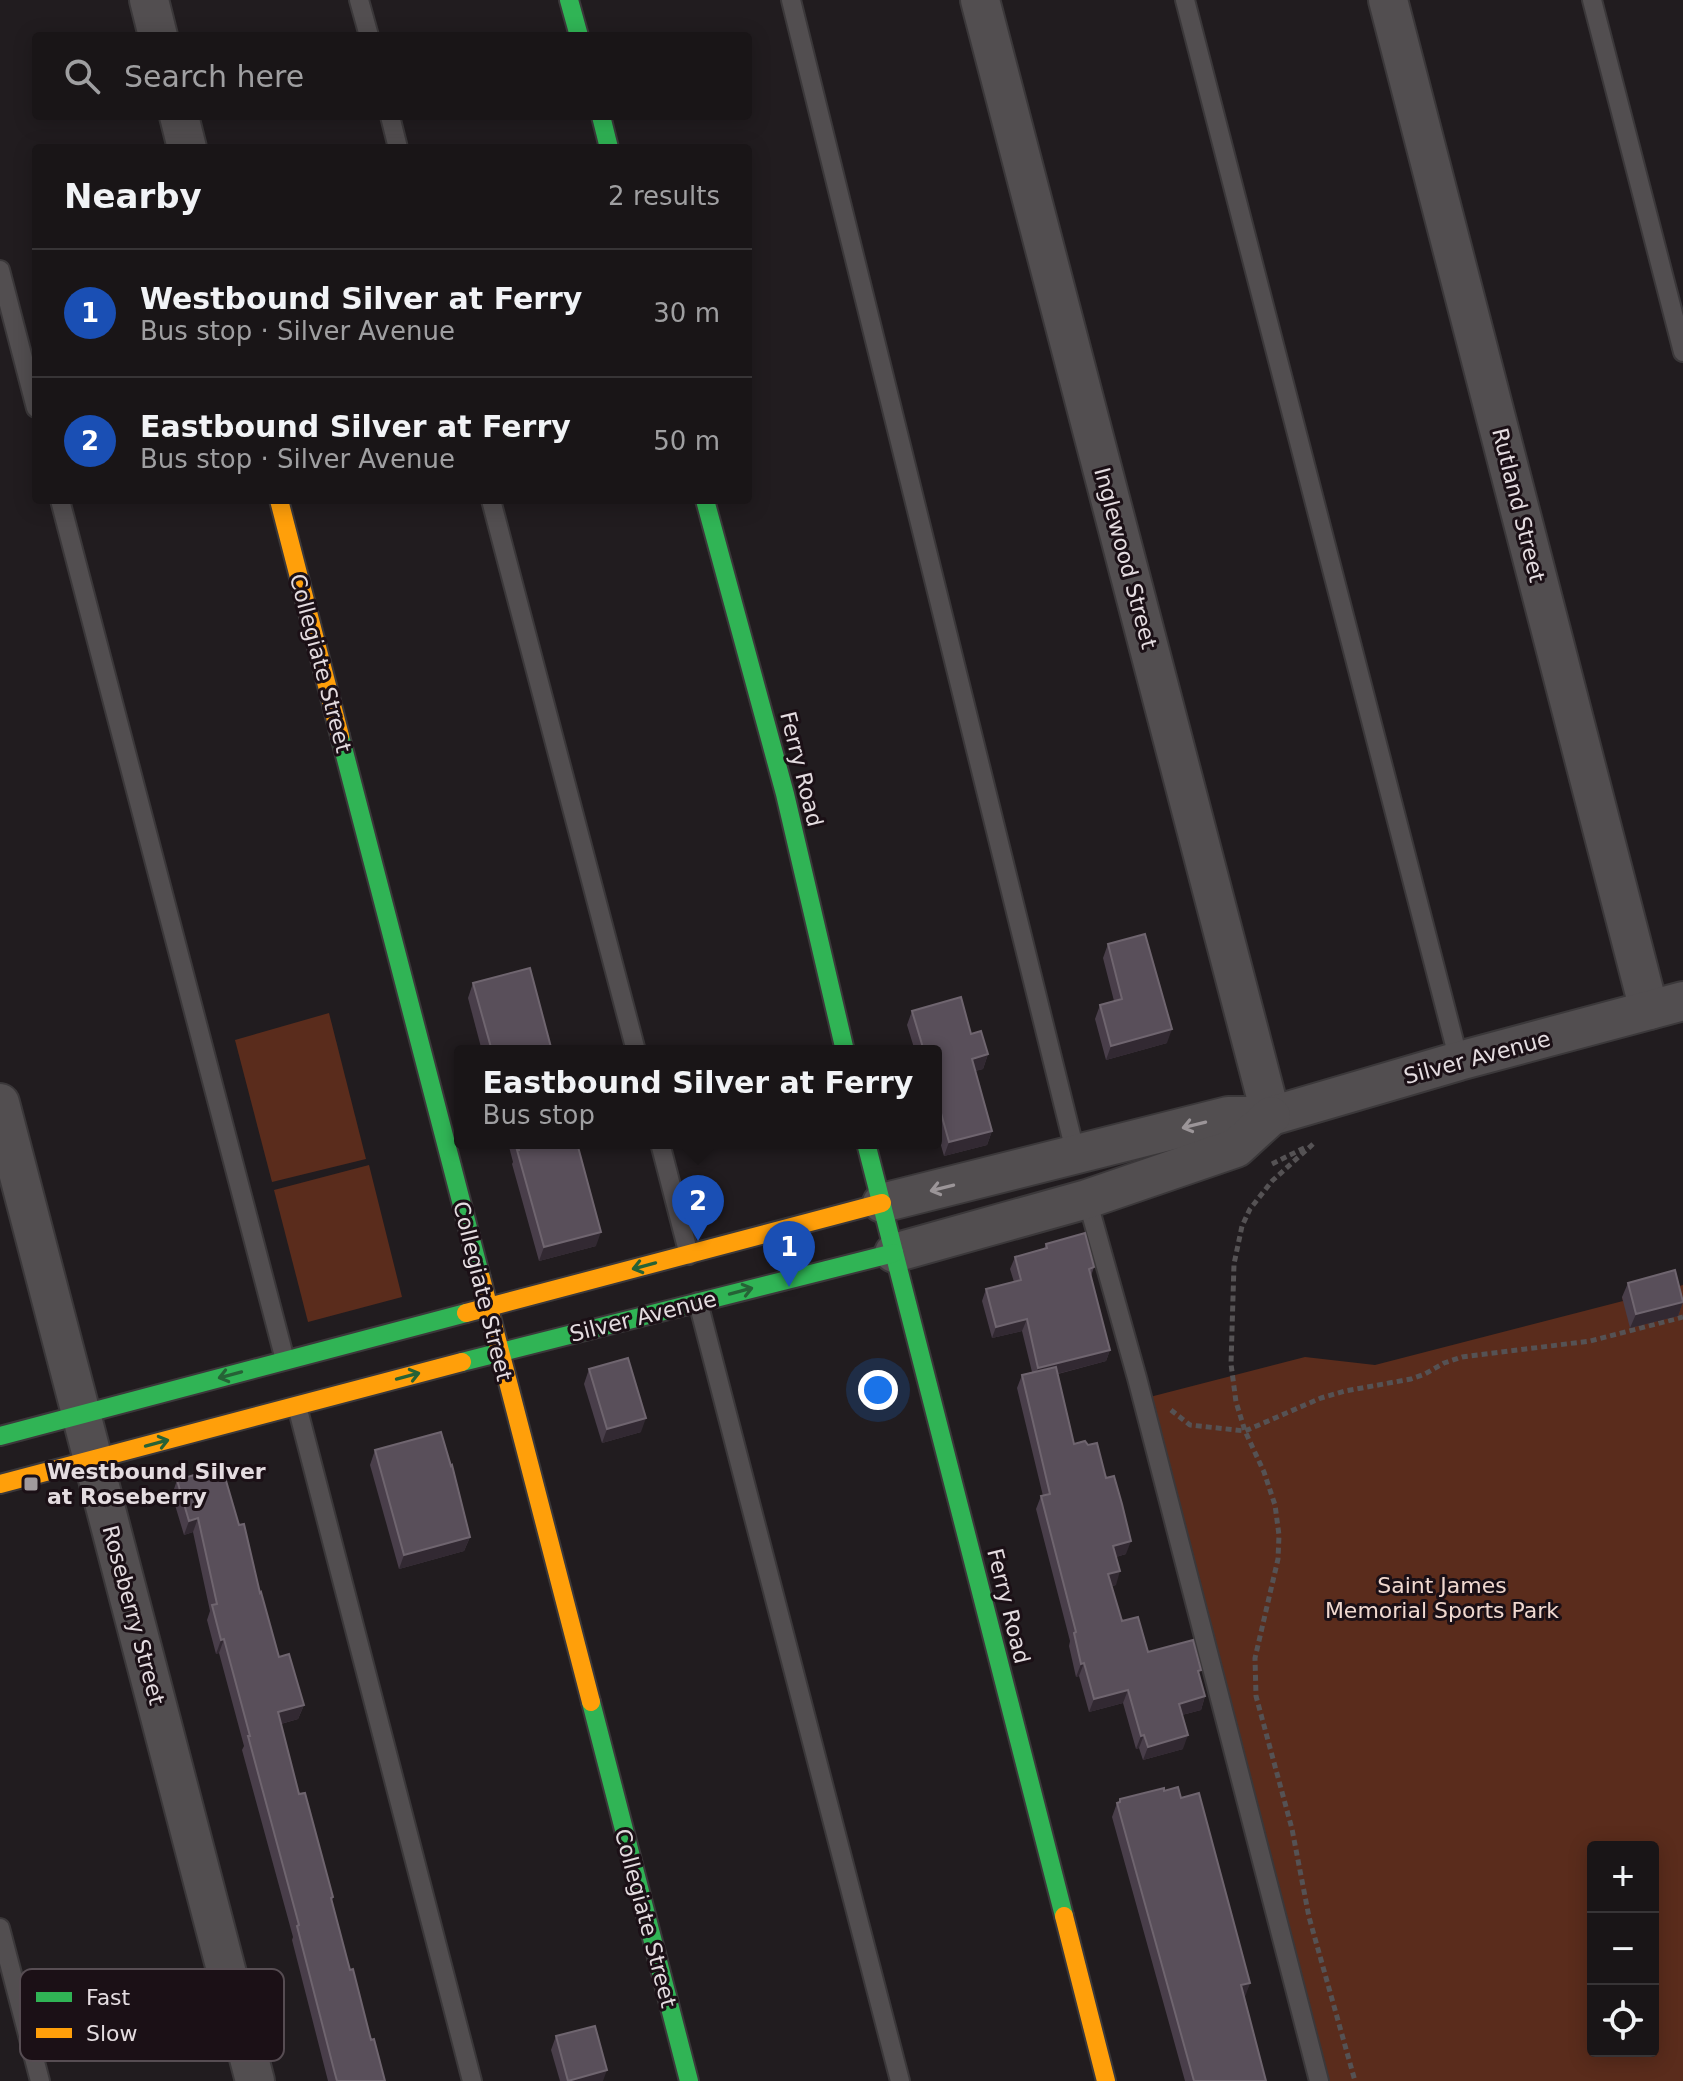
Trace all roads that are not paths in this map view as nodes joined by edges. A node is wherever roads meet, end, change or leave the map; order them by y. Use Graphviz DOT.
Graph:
graph roads {
  1 [pos="149,0"];
  2 [pos="359,0"];
  3 [pos="569,0"];
  4 [pos="791,0"];
  5 [pos="980,0"];
  6 [pos="1185,0"];
  7 [pos="1388,0"];
  8 [pos="1592,0"];
  9 [pos="157,32"];
  10 [pos="368,32"];
  11 [pos="578,32"];
  12 [pos="180,120"];
  13 [pos="391,120"];
  14 [pos="602,120"];
  15 [pos="186,144"];
  16 [pos="397,144"];
  17 [pos="608,144"];
  18 [pos="0,270"];
  19 [pos="1683,352"];
  20 [pos="32,393"];
  21 [pos="61,504"];
  22 [pos="280,504"];
  23 [pos="492,504"];
  24 [pos="706,504"];
  25 [pos="1666,1005"];
  26 [pos="634,1045"];
  27 [pos="844,1045"];
  28 [pos="1459,1061"];
  29 [pos="0,1103"];
  30 [pos="1271,1116"];
  31 [pos="662,1149"];
  32 [pos="867,1149"];
  33 [pos="1076,1155"];
  34 [pos="1087,1199"];
  35 [pos="882,1203"];
  36 [pos="894,1253"];
  37 [pos="689,1255"];
  38 [pos="698,1302"];
  39 [pos="488,1307"];
  40 [pos="500,1352"];
  41 [pos="285,1361"];
  42 [pos="297,1406"];
  43 [pos="81,1415"];
  44 [pos="0,1436"];
  45 [pos="92,1460"];
  46 [pos="0,1484"];
  47 [pos="0,1928"];
  48 [pos="226,1969"];
  49 [pos="20,2004"];
  50 [pos="35,2061"];
  51 [pos="250,2061"];
  52 [pos="40,2081"];
  53 [pos="255,2081"];
  54 [pos="472,2081"];
  55 [pos="689,2081"];
  56 [pos="900,2081"];
  57 [pos="1106,2081"];
  58 [pos="1319,2081"];
  1 -- 9 [label="street"];
  2 -- 10 [label="lane"];
  3 -- 11 [label="street"];
  4 -- 33 [label="lane"];
  5 -- 30 [label="street, Inglewood Street"];
  6 -- 28 [label="lane"];
  7 -- 25 [label="street, Rutland Street"];
  8 -- 19 [label="lane"];
  12 -- 15 [label="street"];
  13 -- 16 [label="lane"];
  14 -- 17 [label="street"];
  18 -- 20 [label="lane"];
  21 -- 41 [label="lane"];
  22 -- 39 [label="street, Collegiate Street"];
  23 -- 26 [label="lane"];
  24 -- 27 [label="street, Ferry Road"];
  25 -- 28 [label="street, Silver Avenue"];
  28 -- 30 [label="street, Silver Avenue"];
  29 -- 43 [label="street, Roseberry Street"];
  30 -- 33 [label="street, Silver Avenue, one-way"];
  30 -- 34 [label="street, Silver Avenue"];
  31 -- 37 [label="lane"];
  32 -- 35 [label="street, Ferry Road"];
  33 -- 35 [label="street, Silver Avenue, one-way"];
  34 -- 36 [label="street, Silver Avenue"];
  34 -- 58 [label="lane"];
  35 -- 36 [label="street, Ferry Road"];
  35 -- 37 [label="street, Silver Avenue"];
  38 -- 36 [label="street, Silver Avenue, one-way"];
  36 -- 57 [label="street, Ferry Road"];
  37 -- 39 [label="street, Silver Avenue, one-way"];
  38 -- 40 [label="street, Silver Avenue"];
  38 -- 56 [label="lane"];
  39 -- 40 [label="street, Collegiate Street"];
  39 -- 41 [label="street, Silver Avenue"];
  42 -- 40 [label="street, Silver Avenue, one-way"];
  40 -- 55 [label="street, Collegiate Street"];
  41 -- 43 [label="street, Silver Avenue, one-way"];
  45 -- 42 [label="street, Silver Avenue, one-way"];
  42 -- 54 [label="lane"];
  43 -- 44 [label="street, Silver Avenue"];
  43 -- 45 [label="street, Roseberry Street"];
  45 -- 46 [label="street, Silver Avenue"];
  45 -- 48 [label="street, Roseberry Street"];
  47 -- 49 [label="lane"];
  50 -- 52 [label="lane"];
  51 -- 53 [label="street, Roseberry Street"];
}
